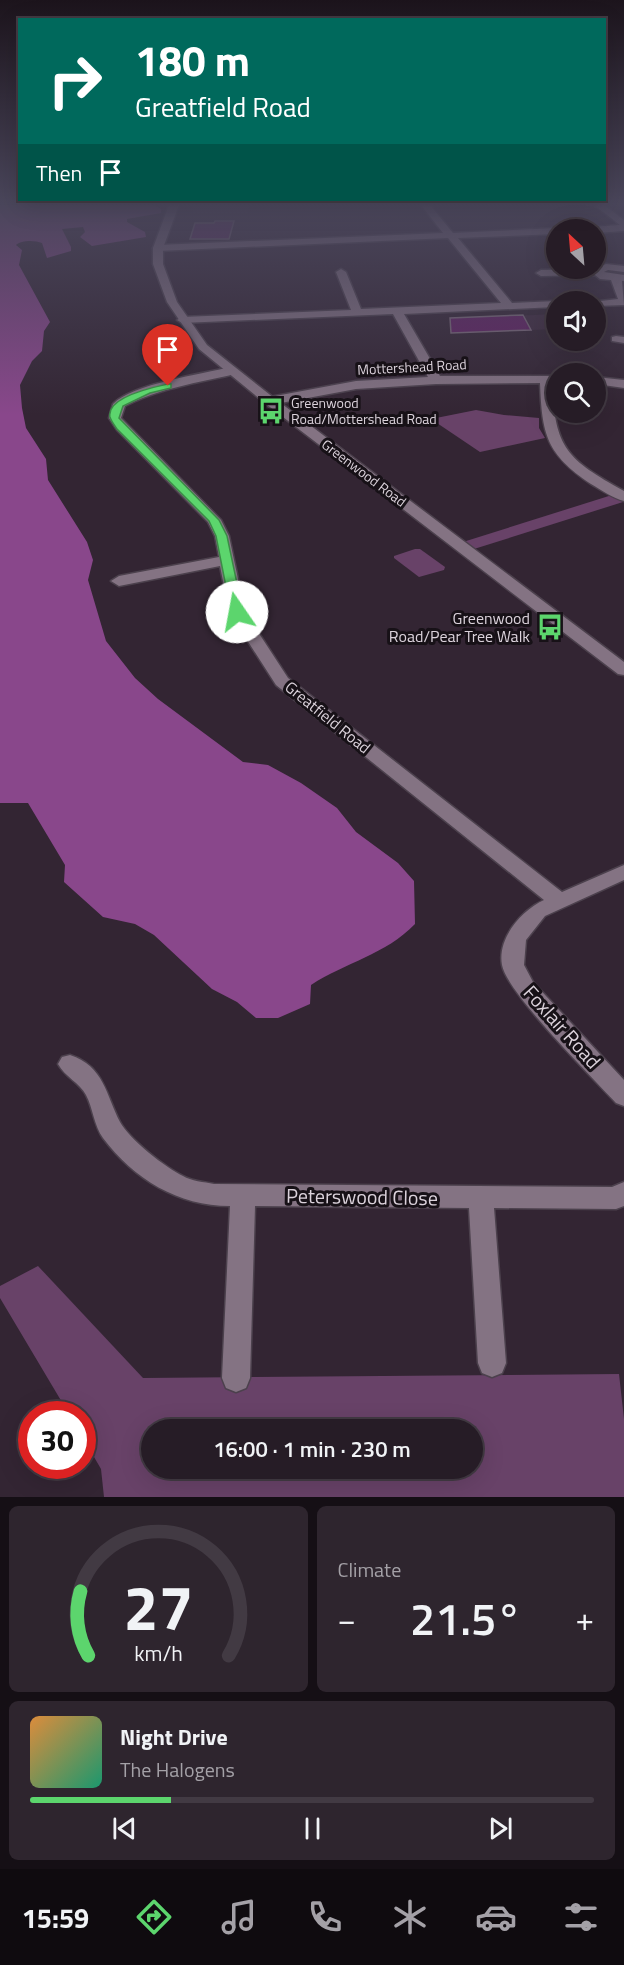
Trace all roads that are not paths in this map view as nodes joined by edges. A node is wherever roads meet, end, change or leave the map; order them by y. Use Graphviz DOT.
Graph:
graph roads {
  1 [pos="161,275"];
  2 [pos="342,275"];
  3 [pos="483,275"];
  4 [pos="620,279"];
  5 [pos="624,302"];
  6 [pos="606,303"];
  7 [pos="546,304"];
  8 [pos="508,305"];
  9 [pos="396,310"];
  10 [pos="357,312"];
  11 [pos="182,320"];
  12 [pos="231,371"];
  13 [pos="546,379"];
  14 [pos="436,380"];
  15 [pos="606,382"];
  16 [pos="624,384"];
  17 [pos="270,401"];
  18 [pos="549,423"];
  19 [pos="624,497"];
  20 [pos="226,560"];
  21 [pos="119,581"];
  22 [pos="624,670"];
  23 [pos="624,872"];
  24 [pos="558,900"];
  25 [pos="70,1064"];
  26 [pos="624,1096"];
  27 [pos="624,1193"];
  28 [pos="243,1195"];
  29 [pos="481,1198"];
  30 [pos="492,1363"];
  31 [pos="236,1378"];
  1 -- 11 [label="street, Greenwood Road"];
  2 -- 10 [label="street"];
  3 -- 8 [label="street"];
  4 -- 5 [label="street"];
  5 -- 6 [label="street"];
  7 -- 8 [label="street"];
  8 -- 9 [label="street"];
  9 -- 10 [label="street"];
  9 -- 14 [label="street"];
  10 -- 11 [label="street"];
  11 -- 12 [label="street, Greenwood Road"];
  12 -- 17 [label="street, Greenwood Road"];
  12 -- 20 [label="street, Greatfield Road"];
  13 -- 14 [label="street, Mottershead Road"];
  14 -- 17 [label="street, Mottershead Road"];
  15 -- 16 [label="street"];
  17 -- 22 [label="street, Greenwood Road"];
  18 -- 19 [label="street"];
  20 -- 21 [label="street"];
  20 -- 24 [label="street, Greatfield Road"];
  23 -- 24 [label="street, Foxlair Road"];
  24 -- 26 [label="street, Foxlair Road"];
  25 -- 28 [label="street, Peterswood Close"];
  27 -- 29 [label="street, Peterswood Close"];
  28 -- 29 [label="street, Peterswood Close"];
  28 -- 31 [label="street"];
  29 -- 30 [label="street"];
}
